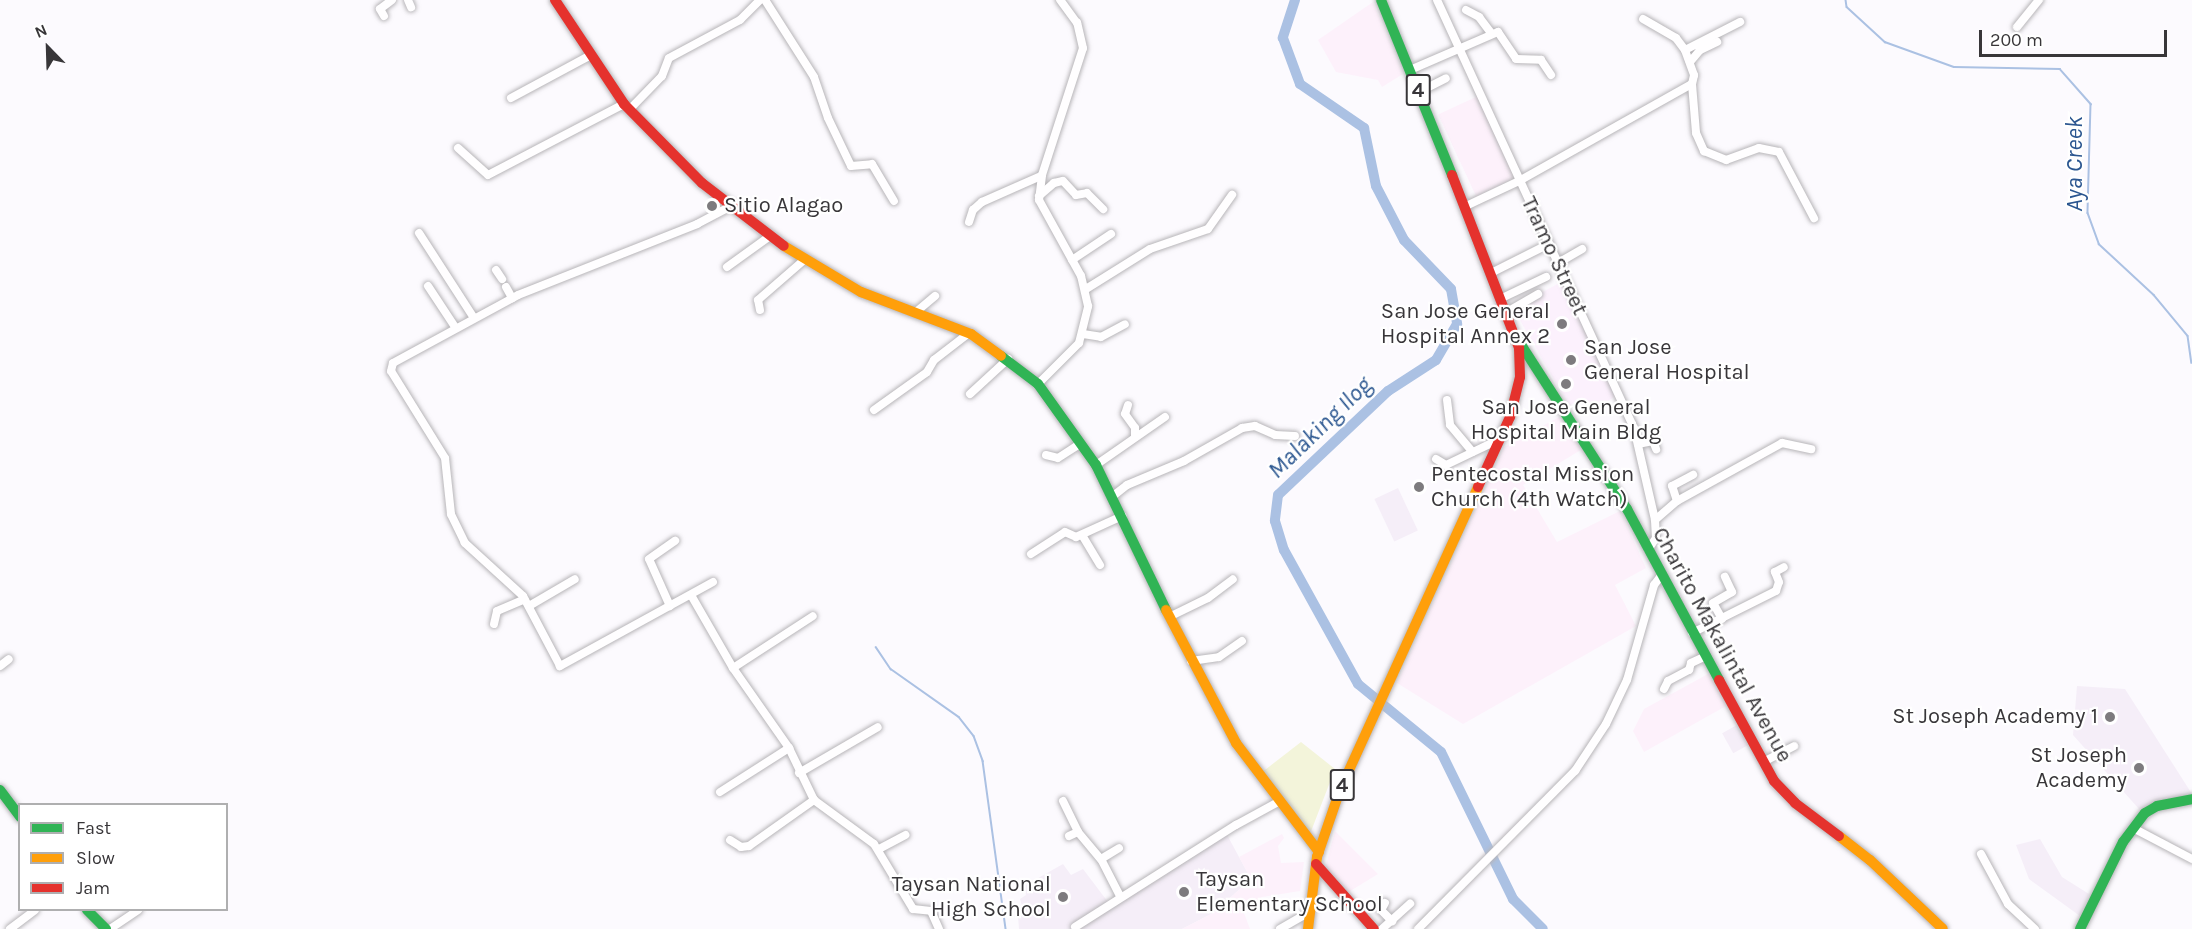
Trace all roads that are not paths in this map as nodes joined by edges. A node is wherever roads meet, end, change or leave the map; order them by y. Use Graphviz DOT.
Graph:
graph roads {
  1 [pos="392,0"];
  2 [pos="555,0"];
  3 [pos="760,0"];
  4 [pos="765,0"];
  5 [pos="1060,0"];
  6 [pos="1381,0"];
  7 [pos="1437,0"];
  8 [pos="2039,0"];
  9 [pos="1466,10"];
  10 [pos="384,16"];
  11 [pos="1643,19"];
  12 [pos="1740,22"];
  13 [pos="2017,27"];
  14 [pos="1492,34"];
  15 [pos="1717,42"];
  16 [pos="1459,48"];
  17 [pos="1685,50"];
  18 [pos="591,55"];
  19 [pos="1690,62"];
  20 [pos="1410,70"];
  21 [pos="1551,75"];
  22 [pos="1446,78"];
  23 [pos="1692,84"];
  24 [pos="1419,92"];
  25 [pos="511,98"];
  26 [pos="627,107"];
  27 [pos="459,148"];
  28 [pos="1041,176"];
  29 [pos="1519,181"];
  30 [pos="1232,195"];
  31 [pos="1039,196"];
  32 [pos="894,201"];
  33 [pos="733,205"];
  34 [pos="1466,206"];
  35 [pos="1103,209"];
  36 [pos="1814,218"];
  37 [pos="969,222"];
  38 [pos="419,233"];
  39 [pos="1111,234"];
  40 [pos="770,236"];
  41 [pos="1550,244"];
  42 [pos="1582,249"];
  43 [pos="804,260"];
  44 [pos="1072,260"];
  45 [pos="1558,263"];
  46 [pos="727,267"];
  47 [pos="496,270"];
  48 [pos="1491,273"];
  49 [pos="1546,277"];
  50 [pos="502,279"];
  51 [pos="428,286"];
  52 [pos="506,287"];
  53 [pos="1086,289"];
  54 [pos="1538,294"];
  55 [pos="934,296"];
  56 [pos="512,298"];
  57 [pos="1502,298"];
  58 [pos="760,310"];
  59 [pos="916,312"];
  60 [pos="1507,312"];
  61 [pos="474,318"];
  62 [pos="1125,324"];
  63 [pos="455,327"];
  64 [pos="969,333"];
  65 [pos="1083,333"];
  66 [pos="1516,338"];
  67 [pos="1008,359"];
  68 [pos="1038,384"];
  69 [pos="970,394"];
  70 [pos="1447,400"];
  71 [pos="1128,405"];
  72 [pos="874,410"];
  73 [pos="1165,417"];
  74 [pos="1295,436"];
  75 [pos="1135,437"];
  76 [pos="1499,439"];
  77 [pos="1081,443"];
  78 [pos="1638,444"];
  79 [pos="1656,449"];
  80 [pos="1811,449"];
  81 [pos="1473,452"];
  82 [pos="1046,455"];
  83 [pos="1436,459"];
  84 [pos="1096,465"];
  85 [pos="1693,475"];
  86 [pos="1113,496"];
  87 [pos="1677,501"];
  88 [pos="1122,516"];
  89 [pos="1655,520"];
  90 [pos="1082,535"];
  91 [pos="675,541"];
  92 [pos="1647,551"];
  93 [pos="1031,554"];
  94 [pos="1100,565"];
  95 [pos="1784,567"];
  96 [pos="1661,576"];
  97 [pos="1725,577"];
  98 [pos="575,579"];
  99 [pos="1233,579"];
  100 [pos="713,582"];
  101 [pos="691,595"];
  102 [pos="527,602"];
  103 [pos="670,606"];
  104 [pos="813,616"];
  105 [pos="1169,617"];
  106 [pos="1722,618"];
  107 [pos="494,624"];
  108 [pos="1692,633"];
  109 [pos="1242,641"];
  110 [pos="1704,657"];
  111 [pos="9,659"];
  112 [pos="1191,661"];
  113 [pos="0,666"];
  114 [pos="733,668"];
  115 [pos="1664,689"];
  116 [pos="878,727"];
  117 [pos="1794,746"];
  118 [pos="789,748"];
  119 [pos="1763,762"];
  120 [pos="799,773"];
  121 [pos="0,791"];
  122 [pos="720,792"];
  123 [pos="2192,799"];
  124 [pos="814,800"];
  125 [pos="1063,801"];
  126 [pos="1278,802"];
  127 [pos="18,814"];
  128 [pos="2133,828"];
  129 [pos="1078,832"];
  130 [pos="905,834"];
  131 [pos="1069,836"];
  132 [pos="730,840"];
  133 [pos="1119,848"];
  134 [pos="879,849"];
  135 [pos="1318,852"];
  136 [pos="1981,854"];
  137 [pos="1101,859"];
  138 [pos="2192,859"];
  139 [pos="1316,864"];
  140 [pos="1120,896"];
  141 [pos="1385,903"];
  142 [pos="1410,904"];
  143 [pos="32,911"];
  144 [pos="89,911"];
  145 [pos="135,911"];
  146 [pos="1308,913"];
  147 [pos="1392,921"];
  148 [pos="1076,927"];
  149 [pos="10,929"];
  150 [pos="108,929"];
  151 [pos="939,929"];
  152 [pos="1280,929"];
  153 [pos="1308,929"];
  154 [pos="1374,929"];
  155 [pos="1382,929"];
  156 [pos="1418,929"];
  157 [pos="1943,929"];
  158 [pos="2035,929"];
  159 [pos="2080,929"];
  1 -- 10 [label="street"];
  2 -- 18 [label="main road"];
  3 -- 26 [label="street"];
  4 -- 32 [label="street"];
  5 -- 28 [label="street"];
  6 -- 20 [label="main road, 4"];
  7 -- 16 [label="street, Tramo Street"];
  8 -- 13 [label="street"];
  9 -- 14 [label="street"];
  11 -- 17 [label="street"];
  12 -- 17 [label="street"];
  14 -- 16 [label="street"];
  14 -- 21 [label="street"];
  15 -- 19 [label="street"];
  16 -- 20 [label="street"];
  16 -- 29 [label="street, Tramo Street"];
  17 -- 19 [label="street"];
  18 -- 25 [label="street"];
  18 -- 26 [label="main road"];
  19 -- 23 [label="street"];
  20 -- 24 [label="main road, 4"];
  22 -- 24 [label="street"];
  23 -- 29 [label="street"];
  23 -- 36 [label="street"];
  24 -- 34 [label="main road, 4"];
  26 -- 27 [label="street"];
  26 -- 33 [label="main road"];
  28 -- 31 [label="street"];
  28 -- 37 [label="street"];
  29 -- 34 [label="street"];
  29 -- 41 [label="street, Tramo Street"];
  30 -- 53 [label="street"];
  31 -- 35 [label="street"];
  31 -- 44 [label="street"];
  33 -- 40 [label="main road"];
  33 -- 56 [label="street"];
  34 -- 48 [label="main road, 4"];
  38 -- 61 [label="street"];
  39 -- 44 [label="street"];
  40 -- 43 [label="main road"];
  40 -- 46 [label="street"];
  41 -- 45 [label="street, Tramo Street"];
  41 -- 48 [label="street"];
  42 -- 45 [label="street"];
  43 -- 58 [label="street"];
  43 -- 59 [label="main road"];
  44 -- 53 [label="street"];
  45 -- 78 [label="street, Tramo Street"];
  47 -- 50 [label="street"];
  48 -- 57 [label="main road, 4"];
  49 -- 57 [label="street"];
  51 -- 63 [label="street"];
  52 -- 56 [label="street"];
  53 -- 65 [label="street"];
  54 -- 60 [label="street"];
  55 -- 59 [label="street"];
  56 -- 61 [label="street"];
  57 -- 60 [label="main road, 4"];
  59 -- 64 [label="main road"];
  60 -- 66 [label="main road, 4"];
  61 -- 63 [label="street"];
  62 -- 65 [label="street"];
  63 -- 102 [label="street"];
  64 -- 67 [label="main road"];
  64 -- 72 [label="street"];
  65 -- 68 [label="street"];
  66 -- 76 [label="main road, 4"];
  66 -- 92 [label="main road, Charito Makalintal Avenue"];
  67 -- 68 [label="main road"];
  67 -- 69 [label="street"];
  68 -- 77 [label="main road"];
  70 -- 81 [label="street"];
  71 -- 75 [label="street"];
  73 -- 75 [label="street"];
  74 -- 86 [label="street"];
  75 -- 84 [label="street"];
  76 -- 81 [label="street"];
  76 -- 135 [label="main road, 4"];
  77 -- 82 [label="street"];
  77 -- 84 [label="main road"];
  78 -- 79 [label="street"];
  78 -- 89 [label="street, Tramo Street"];
  80 -- 87 [label="street"];
  81 -- 83 [label="street"];
  84 -- 86 [label="main road"];
  85 -- 87 [label="street"];
  86 -- 88 [label="main road"];
  87 -- 89 [label="street"];
  88 -- 90 [label="street"];
  88 -- 105 [label="main road"];
  89 -- 92 [label="street, Tramo Street"];
  90 -- 93 [label="street"];
  90 -- 94 [label="street"];
  91 -- 103 [label="street"];
  92 -- 96 [label="main road, Charito Makalintal Avenue"];
  95 -- 106 [label="street"];
  96 -- 108 [label="main road, Charito Makalintal Avenue"];
  96 -- 156 [label="street"];
  97 -- 106 [label="street"];
  98 -- 102 [label="street"];
  99 -- 105 [label="street"];
  100 -- 101 [label="street"];
  101 -- 103 [label="street"];
  101 -- 114 [label="street"];
  102 -- 103 [label="street"];
  102 -- 107 [label="street"];
  104 -- 114 [label="street"];
  105 -- 112 [label="main road"];
  106 -- 108 [label="street"];
  108 -- 110 [label="main road, Charito Makalintal Avenue"];
  109 -- 112 [label="street"];
  110 -- 115 [label="street"];
  110 -- 119 [label="main road, Charito Makalintal Avenue"];
  111 -- 113 [label="street"];
  112 -- 126 [label="main road"];
  114 -- 118 [label="street"];
  116 -- 120 [label="street"];
  117 -- 119 [label="street"];
  118 -- 120 [label="street"];
  118 -- 122 [label="street"];
  119 -- 157 [label="main road, Charito Makalintal Avenue"];
  120 -- 124 [label="street"];
  121 -- 127 [label="main road"];
  123 -- 128 [label="main road"];
  124 -- 132 [label="street"];
  124 -- 134 [label="street"];
  125 -- 129 [label="street"];
  126 -- 135 [label="main road"];
  126 -- 140 [label="street"];
  128 -- 138 [label="street"];
  128 -- 159 [label="main road"];
  129 -- 131 [label="street"];
  129 -- 137 [label="street"];
  130 -- 134 [label="street"];
  133 -- 137 [label="street"];
  134 -- 151 [label="street"];
  135 -- 139 [label="main road, 4"];
  136 -- 158 [label="street"];
  137 -- 140 [label="street"];
  139 -- 146 [label="main road, 4"];
  139 -- 154 [label="main road"];
  140 -- 148 [label="street"];
  141 -- 147 [label="street"];
  142 -- 147 [label="street"];
  143 -- 149 [label="street"];
  144 -- 150 [label="main road"];
  145 -- 150 [label="street"];
  146 -- 152 [label="street"];
  146 -- 153 [label="main road, 4"];
  147 -- 155 [label="street"];
}
